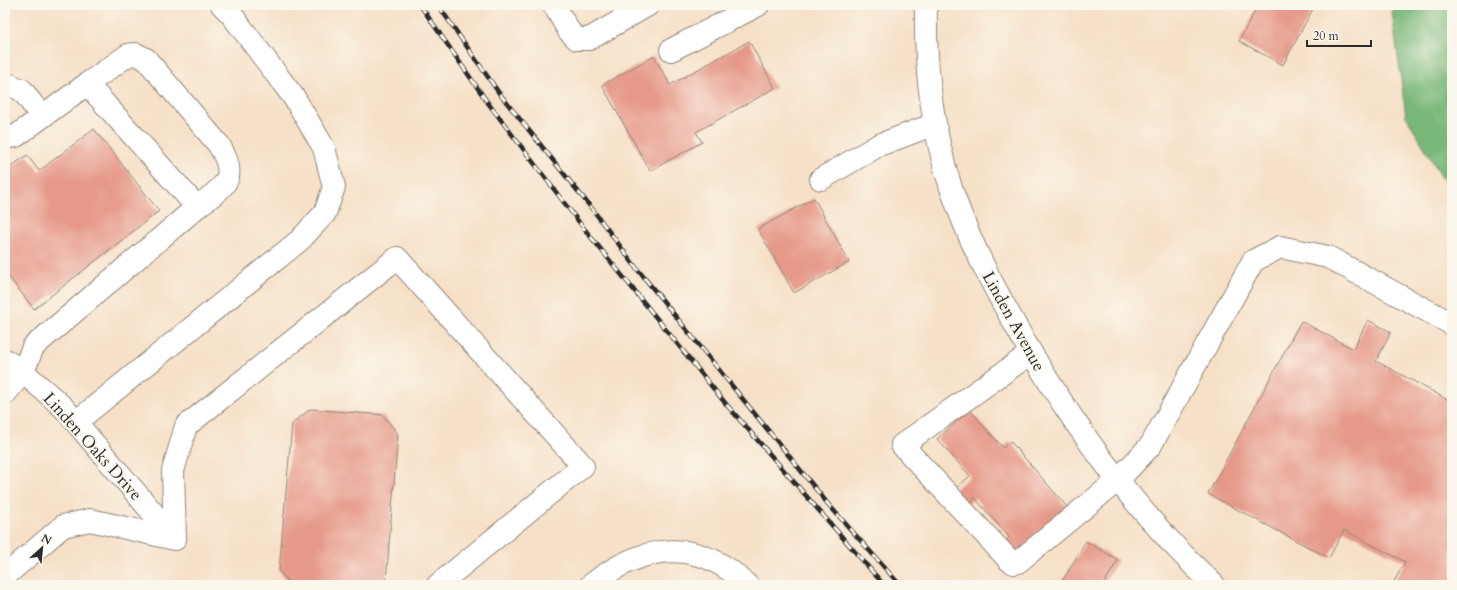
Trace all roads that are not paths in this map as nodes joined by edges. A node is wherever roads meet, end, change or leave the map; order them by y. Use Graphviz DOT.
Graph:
graph roads {
  1 [pos="222,5"];
  2 [pos="554,5"];
  3 [pos="648,5"];
  4 [pos="758,5"];
  5 [pos="926,5"];
  6 [pos="671,50"];
  7 [pos="5,83"];
  8 [pos="87,84"];
  9 [pos="42,117"];
  10 [pos="935,124"];
  11 [pos="5,138"];
  12 [pos="821,179"];
  13 [pos="197,207"];
  14 [pos="1452,324"];
  15 [pos="1031,353"];
  16 [pos="14,366"];
  17 [pos="5,394"];
  18 [pos="76,422"];
  19 [pos="1118,480"];
  20 [pos="175,539"];
  21 [pos="5,576"];
  22 [pos="438,585"];
  23 [pos="591,585"];
  24 [pos="747,585"];
  25 [pos="1214,585"];
  1 -- 18 [label="main road"];
  2 -- 3 [label="main road"];
  4 -- 6 [label="main road"];
  5 -- 10 [label="main road, Linden Avenue"];
  7 -- 9 [label="main road"];
  8 -- 9 [label="main road"];
  8 -- 13 [label="main road"];
  8 -- 13 [label="main road"];
  9 -- 11 [label="main road"];
  10 -- 12 [label="main road"];
  10 -- 15 [label="main road, Linden Avenue"];
  13 -- 16 [label="main road"];
  14 -- 19 [label="main road"];
  15 -- 19 [label="main road, Linden Avenue"];
  15 -- 19 [label="main road"];
  16 -- 17 [label="main road"];
  16 -- 18 [label="main road, Linden Oaks Drive"];
  18 -- 20 [label="main road, Linden Oaks Drive"];
  19 -- 25 [label="main road, Linden Avenue"];
  20 -- 21 [label="main road"];
  20 -- 22 [label="main road"];
  23 -- 24 [label="main road"];
}
